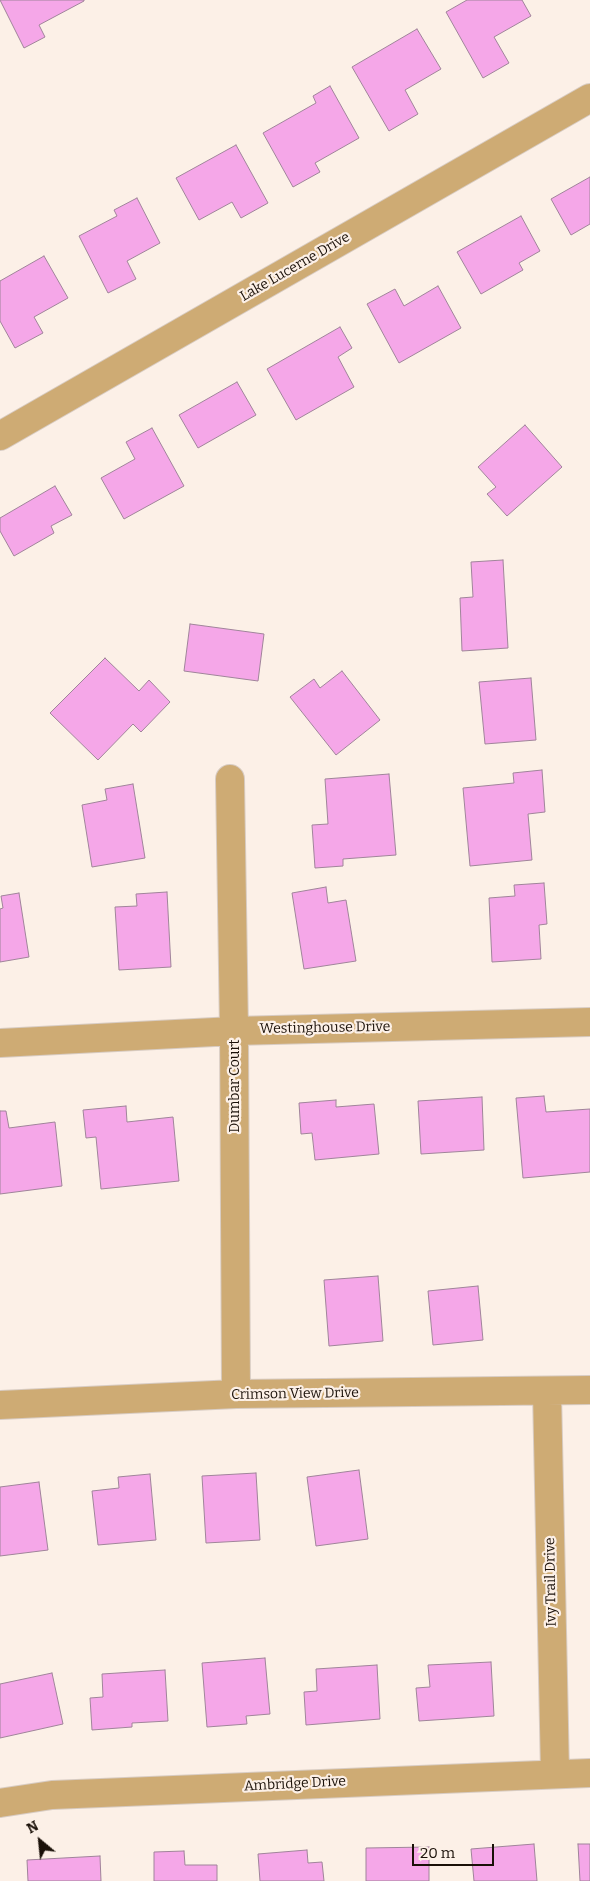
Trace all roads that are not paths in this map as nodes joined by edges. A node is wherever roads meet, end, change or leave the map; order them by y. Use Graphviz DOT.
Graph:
graph roads {
  1 [pos="590,98"];
  2 [pos="0,436"];
  3 [pos="230,779"];
  4 [pos="590,1022"];
  5 [pos="234,1030"];
  6 [pos="0,1043"];
  7 [pos="590,1390"];
  8 [pos="547,1392"];
  9 [pos="236,1394"];
  10 [pos="0,1405"];
  11 [pos="590,1772"];
  12 [pos="555,1773"];
  13 [pos="0,1803"];
  1 -- 2 [label="street, Lake Lucerne Drive"];
  3 -- 5 [label="street, Dumbar Court"];
  4 -- 5 [label="street, Westinghouse Drive"];
  5 -- 6 [label="street, Westinghouse Drive"];
  5 -- 9 [label="street, Dumbar Court"];
  7 -- 8 [label="street, Crimson View Drive"];
  8 -- 9 [label="street, Crimson View Drive"];
  8 -- 12 [label="street, Ivy Trail Drive"];
  9 -- 10 [label="street, Crimson View Drive"];
  11 -- 12 [label="street, Ambridge Drive"];
  12 -- 13 [label="street, Ambridge Drive"];
}
